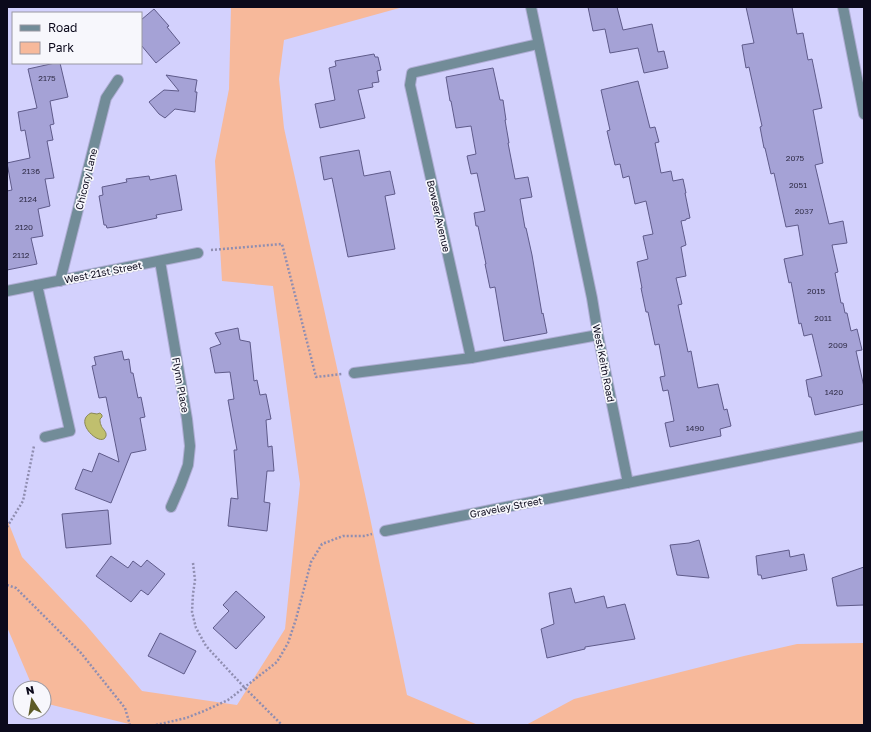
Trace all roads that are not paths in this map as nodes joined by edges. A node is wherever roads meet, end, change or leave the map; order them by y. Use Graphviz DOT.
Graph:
graph roads {
  1 [pos="531,7"];
  2 [pos="843,7"];
  3 [pos="538,44"];
  4 [pos="118,80"];
  5 [pos="864,114"];
  6 [pos="198,253"];
  7 [pos="160,261"];
  8 [pos="60,281"];
  9 [pos="37,285"];
  10 [pos="7,291"];
  11 [pos="598,335"];
  12 [pos="471,358"];
  13 [pos="354,372"];
  14 [pos="864,436"];
  15 [pos="46,437"];
  16 [pos="628,483"];
  17 [pos="171,507"];
  18 [pos="385,531"];
  1 -- 3 [label="street, West Keith Road"];
  2 -- 5 [label="street"];
  3 -- 11 [label="street, West Keith Road"];
  3 -- 12 [label="street, Bowser Avenue"];
  4 -- 8 [label="street, Chicory Lane"];
  6 -- 7 [label="street, West 21st Street"];
  7 -- 8 [label="street, West 21st Street"];
  7 -- 17 [label="street, Flynn Place"];
  8 -- 9 [label="street, West 21st Street"];
  9 -- 10 [label="street, West 21st Street"];
  9 -- 15 [label="street"];
  11 -- 12 [label="street"];
  11 -- 16 [label="street, West Keith Road"];
  12 -- 13 [label="street"];
  14 -- 16 [label="street"];
  16 -- 18 [label="street, Graveley Street"];
}
